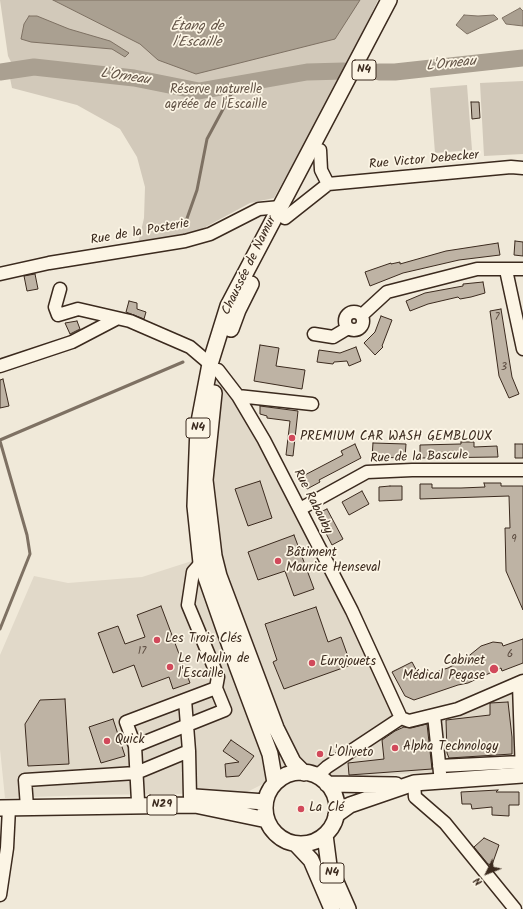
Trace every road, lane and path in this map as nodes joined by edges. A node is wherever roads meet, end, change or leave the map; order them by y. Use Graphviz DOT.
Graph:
graph roads {
  1 [pos="389,0"];
  2 [pos="400,0"];
  3 [pos="345,95"];
  4 [pos="320,150"];
  5 [pos="523,168"];
  6 [pos="328,184"];
  7 [pos="282,212"];
  8 [pos="523,269"];
  9 [pos="506,270"];
  10 [pos="0,274"];
  11 [pos="60,289"];
  12 [pos="362,315"];
  13 [pos="116,319"];
  14 [pos="348,328"];
  15 [pos="314,334"];
  16 [pos="523,349"];
  17 [pos="0,366"];
  18 [pos="214,367"];
  19 [pos="238,396"];
  20 [pos="312,404"];
  21 [pos="523,470"];
  22 [pos="300,509"];
  23 [pos="202,563"];
  24 [pos="521,683"];
  25 [pos="216,688"];
  26 [pos="185,700"];
  27 [pos="434,715"];
  28 [pos="401,718"];
  29 [pos="188,725"];
  30 [pos="135,746"];
  31 [pos="189,751"];
  32 [pos="522,771"];
  33 [pos="136,773"];
  34 [pos="440,773"];
  35 [pos="316,778"];
  36 [pos="275,783"];
  37 [pos="410,784"];
  38 [pos="190,797"];
  39 [pos="138,801"];
  40 [pos="265,802"];
  41 [pos="56,806"];
  42 [pos="27,807"];
  43 [pos="4,808"];
  44 [pos="336,815"];
  45 [pos="267,820"];
  46 [pos="325,835"];
  47 [pos="296,844"];
  48 [pos="0,895"];
  49 [pos="332,909"];
  50 [pos="348,909"];
  51 [pos="515,909"];
  1 -- 3 [label="main road, Chaussée de Namur / N4"];
  2 -- 3 [label="main road, Chaussée de Namur / N4"];
  3 -- 4 [label="main road, Chaussée de Namur / N4"];
  3 -- 7 [label="main road, Chaussée de Namur / N4"];
  4 -- 6 [label="street"];
  4 -- 7 [label="main road, Chaussée de Namur / N4"];
  5 -- 6 [label="street, Rue Victor Debecker"];
  6 -- 7 [label="street"];
  7 -- 10 [label="street, Rue de la Posterie"];
  7 -- 18 [label="main road, Chaussée de Namur / N4"];
  8 -- 9 [label="street"];
  9 -- 12 [label="street"];
  9 -- 16 [label="street"];
  11 -- 13 [label="street, Rue Rabauby"];
  12 -- 14 [label="street"];
  12 -- 14 [label="street"];
  13 -- 17 [label="street"];
  13 -- 18 [label="street, Rue Rabauby"];
  14 -- 15 [label="street"];
  18 -- 19 [label="street, Rue Rabauby"];
  18 -- 23 [label="main road, Chaussée de Namur / N4"];
  18 -- 35 [label="main road, Chaussée de Namur / N4"];
  19 -- 20 [label="street"];
  19 -- 22 [label="street, Rue Rabauby"];
  21 -- 22 [label="street, Rue de la Bascule"];
  22 -- 28 [label="street, Rue Rabauby"];
  23 -- 25 [label="street"];
  23 -- 36 [label="main road, Chaussée de Namur / N4"];
  24 -- 27 [label="street"];
  24 -- 32 [label="street"];
  25 -- 26 [label="street"];
  25 -- 29 [label="street"];
  26 -- 29 [label="street"];
  26 -- 30 [label="street"];
  27 -- 28 [label="street"];
  27 -- 34 [label="street"];
  28 -- 35 [label="street"];
  29 -- 30 [label="street"];
  29 -- 31 [label="street"];
  30 -- 33 [label="street"];
  31 -- 33 [label="street"];
  31 -- 38 [label="street"];
  32 -- 34 [label="main road"];
  33 -- 39 [label="street"];
  33 -- 42 [label="street"];
  34 -- 37 [label="main road"];
  35 -- 36 [label="main road"];
  35 -- 37 [label="main road"];
  35 -- 44 [label="main road"];
  36 -- 40 [label="main road"];
  37 -- 44 [label="main road"];
  37 -- 51 [label="street"];
  38 -- 39 [label="main road, N29"];
  38 -- 40 [label="main road, N29"];
  39 -- 41 [label="main road, N29"];
  40 -- 45 [label="main road"];
  41 -- 42 [label="main road, N29"];
  41 -- 45 [label="main road, N29"];
  42 -- 43 [label="main road, N29"];
  43 -- 48 [label="street"];
  44 -- 46 [label="main road"];
  45 -- 47 [label="main road"];
  46 -- 47 [label="main road"];
  46 -- 50 [label="main road, N4"];
  47 -- 49 [label="main road, N4"];
}
